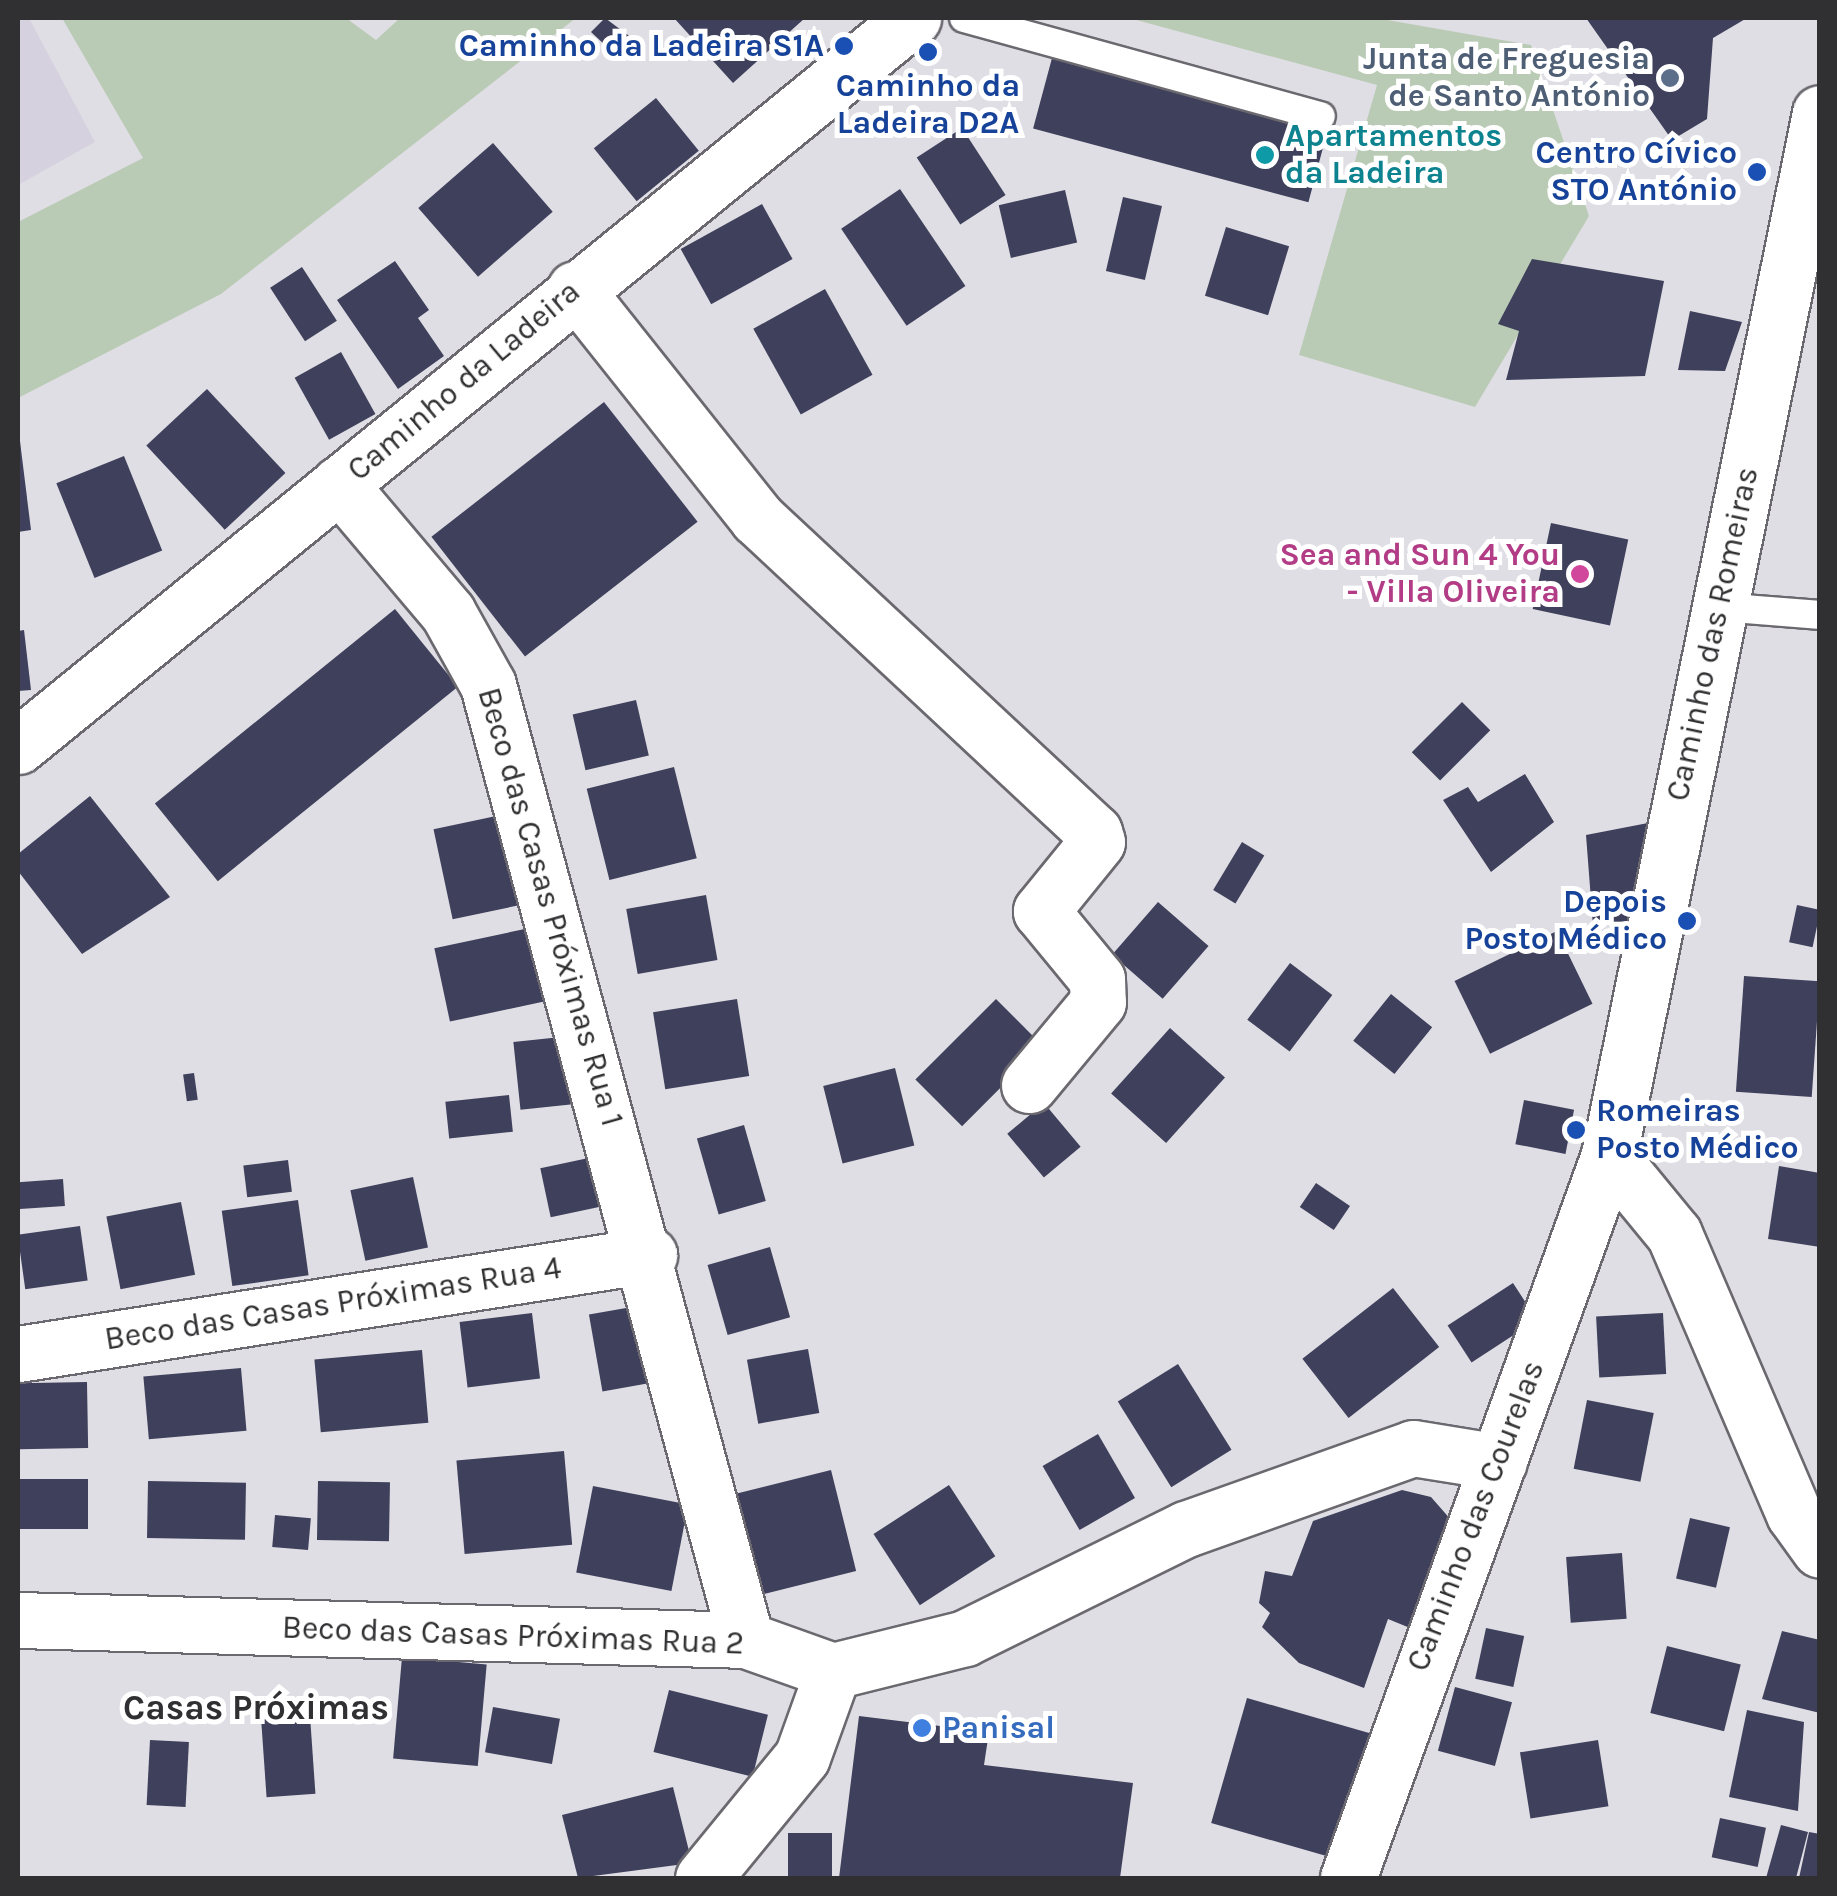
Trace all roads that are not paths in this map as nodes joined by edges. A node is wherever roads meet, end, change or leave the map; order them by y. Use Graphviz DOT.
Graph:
graph roads {
  1 [pos="913,18"];
  2 [pos="964,18"];
  3 [pos="1820,114"];
  4 [pos="1321,116"];
  5 [pos="575,289"];
  6 [pos="340,484"];
  7 [pos="1720,608"];
  8 [pos="1820,615"];
  9 [pos="18,746"];
  10 [pos="1028,1085"];
  11 [pos="1609,1156"];
  12 [pos="648,1255"];
  13 [pos="18,1354"];
  14 [pos="1499,1462"];
  15 [pos="1820,1550"];
  16 [pos="18,1620"];
  17 [pos="746,1640"];
  18 [pos="833,1671"];
  19 [pos="703,1878"];
  20 [pos="1348,1878"];
  1 -- 5 [label="street, Caminho da Ladeira"];
  2 -- 4 [label="lane"];
  3 -- 7 [label="street, Caminho das Romeiras"];
  5 -- 6 [label="street, Caminho da Ladeira"];
  5 -- 10 [label="street"];
  6 -- 9 [label="street, Caminho da Ladeira"];
  6 -- 12 [label="street, Beco das Casas Próximas Rua 1"];
  7 -- 8 [label="lane"];
  7 -- 11 [label="street, Caminho das Romeiras"];
  11 -- 14 [label="street, Caminho das Courelas"];
  11 -- 15 [label="street"];
  12 -- 13 [label="street, Beco das Casas Próximas Rua 4"];
  12 -- 17 [label="street, Beco das Casas Próximas Rua 1"];
  14 -- 18 [label="street"];
  14 -- 20 [label="street, Caminho das Courelas"];
  16 -- 17 [label="street, Beco das Casas Próximas Rua 2"];
  17 -- 18 [label="street, Beco das Casas Próximas Rua 2"];
  18 -- 19 [label="street"];
}
